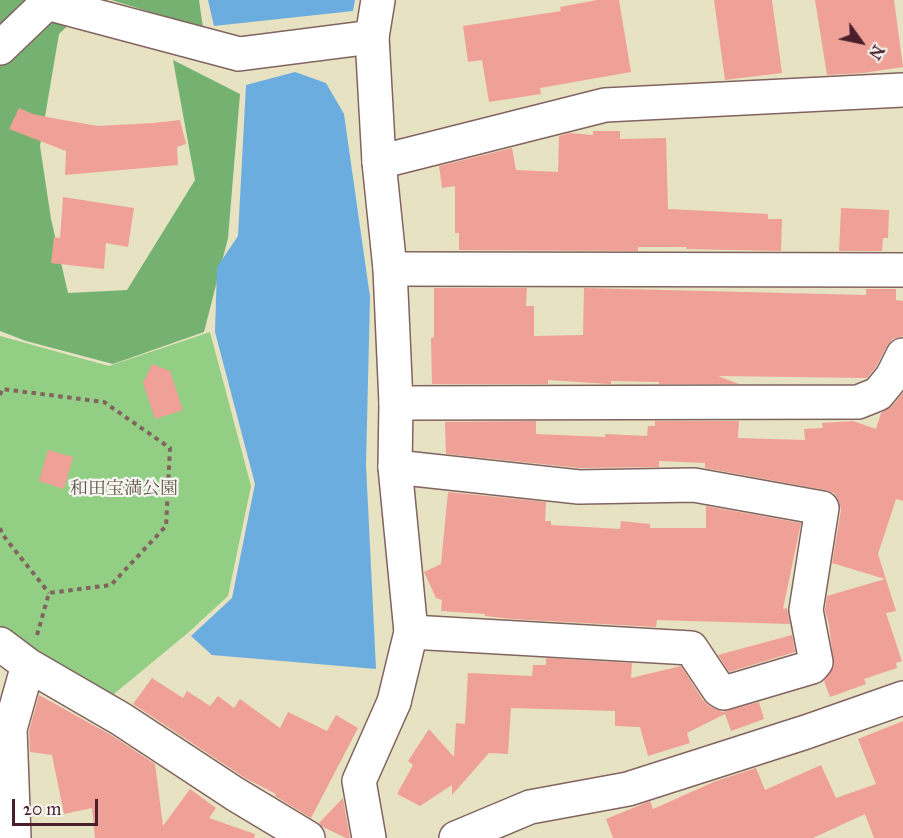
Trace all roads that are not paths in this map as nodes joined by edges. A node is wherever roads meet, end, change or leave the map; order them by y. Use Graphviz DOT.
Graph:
graph roads {
  1 [pos="378,0"];
  2 [pos="372,37"];
  3 [pos="0,48"];
  4 [pos="903,90"];
  5 [pos="379,162"];
  6 [pos="390,269"];
  7 [pos="903,270"];
  8 [pos="903,355"];
  9 [pos="396,404"];
  10 [pos="395,467"];
  11 [pos="411,632"];
  12 [pos="0,644"];
  13 [pos="28,665"];
  14 [pos="903,698"];
  15 [pos="5,730"];
  16 [pos="14,838"];
  17 [pos="308,838"];
  18 [pos="369,838"];
  19 [pos="456,838"];
  1 -- 2 [label="street"];
  2 -- 3 [label="street"];
  2 -- 5 [label="street"];
  4 -- 5 [label="street"];
  5 -- 6 [label="street"];
  6 -- 7 [label="street"];
  6 -- 9 [label="street"];
  8 -- 9 [label="street"];
  9 -- 10 [label="street"];
  10 -- 11 [label="street"];
  10 -- 11 [label="street"];
  11 -- 18 [label="street"];
  12 -- 13 [label="street"];
  13 -- 15 [label="street"];
  13 -- 17 [label="street"];
  14 -- 19 [label="street"];
  15 -- 16 [label="street"];
}
